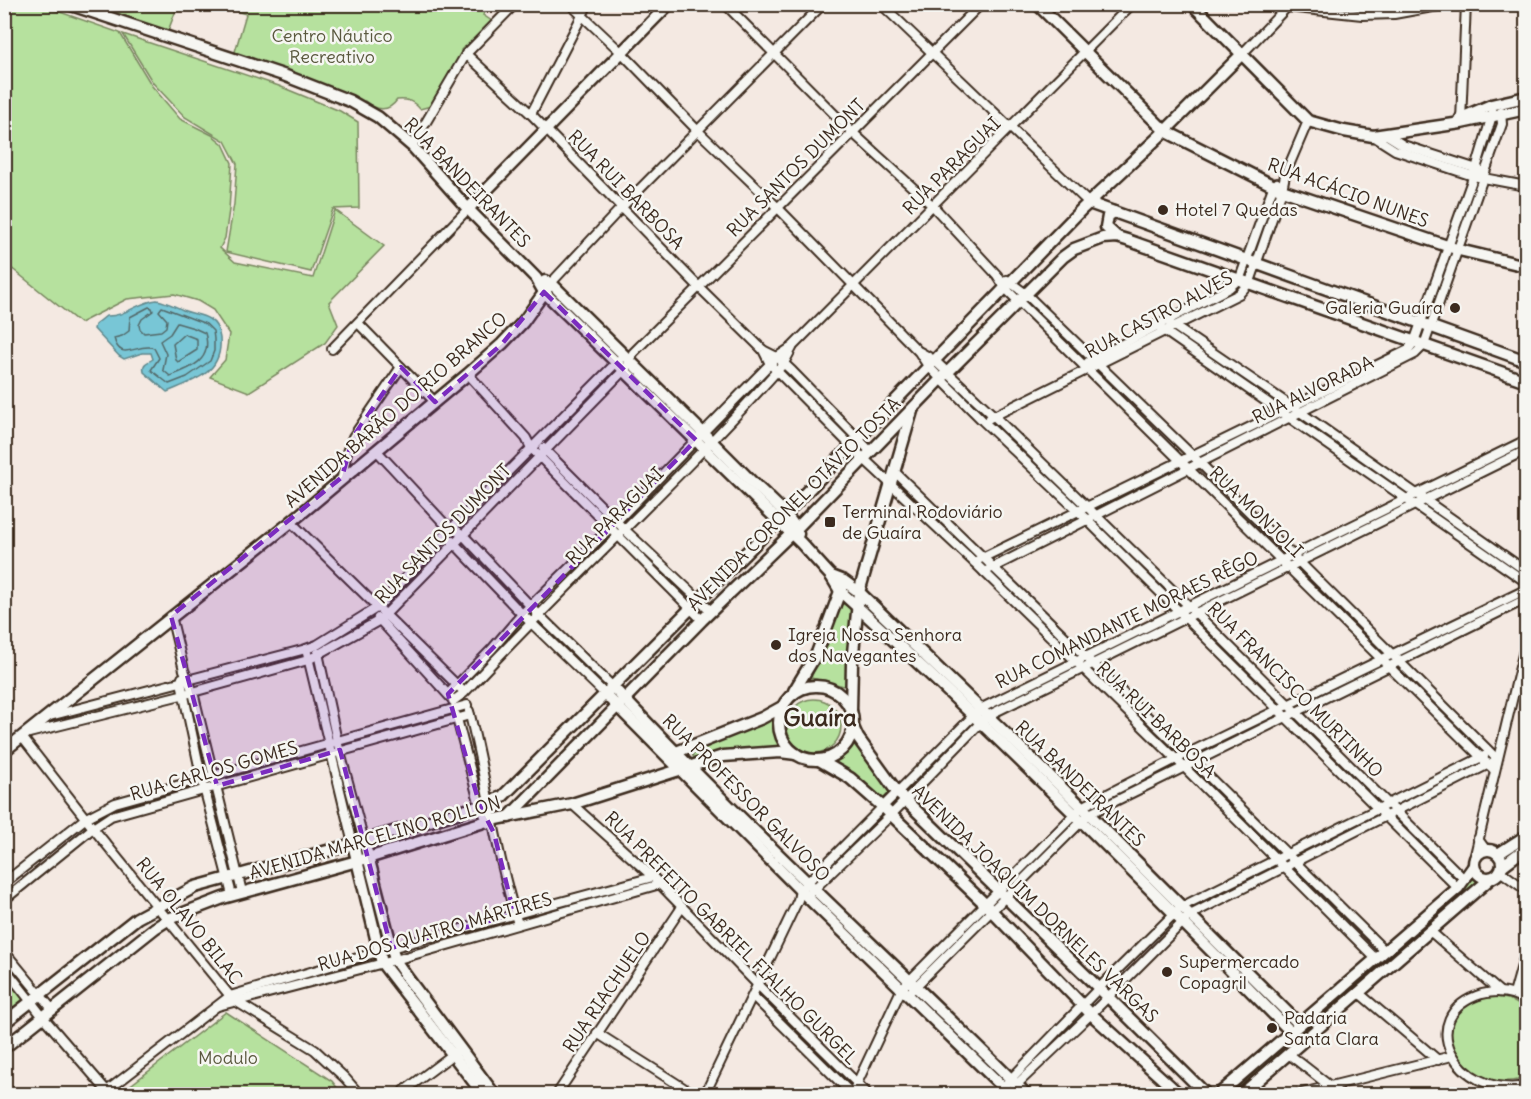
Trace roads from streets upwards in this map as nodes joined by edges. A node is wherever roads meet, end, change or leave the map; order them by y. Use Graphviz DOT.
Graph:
graph roads {
  1 [pos="68,4"];
  2 [pos="515,4"];
  3 [pos="570,4"];
  4 [pos="588,4"];
  5 [pos="669,4"];
  6 [pos="725,4"];
  7 [pos="823,4"];
  8 [pos="881,4"];
  9 [pos="981,4"];
  10 [pos="1037,4"];
  11 [pos="1132,4"];
  12 [pos="1192,4"];
  13 [pos="1449,4"];
  14 [pos="1466,4"];
  15 [pos="1289,6"];
  16 [pos="1338,9"];
  17 [pos="582,16"];
  18 [pos="1086,52"];
  19 [pos="622,53"];
  20 [pos="775,53"];
  21 [pos="932,53"];
  22 [pos="466,54"];
  23 [pos="1242,54"];
  24 [pos="1527,97"];
  25 [pos="1496,109"];
  26 [pos="1527,109"];
  27 [pos="531,114"];
  28 [pos="1308,120"];
  29 [pos="1461,121"];
  30 [pos="546,129"];
  31 [pos="1009,129"];
  32 [pos="697,130"];
  33 [pos="1165,130"];
  34 [pos="852,132"];
  35 [pos="1387,135"];
  36 [pos="1373,136"];
  37 [pos="412,146"];
  38 [pos="1474,172"];
  39 [pos="1484,176"];
  40 [pos="1527,186"];
  41 [pos="1278,188"];
  42 [pos="1089,203"];
  43 [pos="933,206"];
  44 [pos="622,207"];
  45 [pos="777,207"];
  46 [pos="468,209"];
  47 [pos="1114,212"];
  48 [pos="1117,237"];
  49 [pos="1447,246"];
  50 [pos="1459,250"];
  51 [pos="1251,262"];
  52 [pos="1527,266"];
  53 [pos="536,278"];
  54 [pos="1245,280"];
  55 [pos="552,283"];
  56 [pos="854,285"];
  57 [pos="1009,286"];
  58 [pos="699,287"];
  59 [pos="544,292"];
  60 [pos="1022,298"];
  61 [pos="1165,320"];
  62 [pos="358,323"];
  63 [pos="1426,324"];
  64 [pos="1156,325"];
  65 [pos="1174,326"];
  66 [pos="1165,330"];
  67 [pos="1419,343"];
  68 [pos="1128,345"];
  69 [pos="792,347"];
  70 [pos="332,349"];
  71 [pos="763,350"];
  72 [pos="777,357"];
  73 [pos="625,361"];
  74 [pos="1527,361"];
  75 [pos="1095,362"];
  76 [pos="784,363"];
  77 [pos="931,363"];
  78 [pos="770,364"];
  79 [pos="1232,366"];
  80 [pos="401,367"];
  81 [pos="1086,368"];
  82 [pos="777,371"];
  83 [pos="1226,373"];
  84 [pos="468,374"];
  85 [pos="944,375"];
  86 [pos="1527,381"];
  87 [pos="1331,393"];
  88 [pos="738,397"];
  89 [pos="820,400"];
  90 [pos="435,402"];
  91 [pos="746,404"];
  92 [pos="812,406"];
  93 [pos="1141,407"];
  94 [pos="1292,407"];
  95 [pos="913,408"];
  96 [pos="1283,412"];
  97 [pos="1300,412"];
  98 [pos="1134,414"];
  99 [pos="994,416"];
  100 [pos="1290,417"];
  101 [pos="983,421"];
  102 [pos="1239,438"];
  103 [pos="704,440"];
  104 [pos="1018,440"];
  105 [pos="1527,440"];
  106 [pos="854,442"];
  107 [pos="533,445"];
  108 [pos="1011,447"];
  109 [pos="1527,450"];
  110 [pos="377,451"];
  111 [pos="542,454"];
  112 [pos="866,455"];
  113 [pos="1193,456"];
  114 [pos="1182,462"];
  115 [pos="1200,463"];
  116 [pos="1189,469"];
  117 [pos="895,472"];
  118 [pos="342,477"];
  119 [pos="1444,480"];
  120 [pos="655,481"];
  121 [pos="892,484"];
  122 [pos="663,489"];
  123 [pos="1449,489"];
  124 [pos="1416,494"];
  125 [pos="1406,499"];
  126 [pos="1425,500"];
  127 [pos="1416,505"];
  128 [pos="1087,507"];
  129 [pos="1245,508"];
  130 [pos="1078,511"];
  131 [pos="1095,515"];
  132 [pos="1237,515"];
  133 [pos="940,516"];
  134 [pos="1448,516"];
  135 [pos="781,518"];
  136 [pos="1086,519"];
  137 [pos="291,522"];
  138 [pos="932,523"];
  139 [pos="1443,523"];
  140 [pos="613,525"];
  141 [pos="448,528"];
  142 [pos="1349,528"];
  143 [pos="624,529"];
  144 [pos="793,531"];
  145 [pos="1268,531"];
  146 [pos="462,534"];
  147 [pos="617,535"];
  148 [pos="1354,535"];
  149 [pos="1261,538"];
  150 [pos="453,543"];
  151 [pos="747,551"];
  152 [pos="1292,556"];
  153 [pos="983,558"];
  154 [pos="1141,560"];
  155 [pos="1284,560"];
  156 [pos="974,562"];
  157 [pos="1299,562"];
  158 [pos="1507,562"];
  159 [pos="759,564"];
  160 [pos="1134,566"];
  161 [pos="992,567"];
  162 [pos="1290,567"];
  163 [pos="1527,571"];
  164 [pos="984,572"];
  165 [pos="1526,582"];
  166 [pos="842,586"];
  167 [pos="859,592"];
  168 [pos="1228,592"];
  169 [pos="1334,596"];
  170 [pos="1525,597"];
  171 [pos="694,603"];
  172 [pos="1326,603"];
  173 [pos="856,606"];
  174 [pos="1188,606"];
  175 [pos="530,607"];
  176 [pos="1500,607"];
  177 [pos="375,609"];
  178 [pos="1179,610"];
  179 [pos="711,611"];
  180 [pos="1037,611"];
  181 [pos="1195,612"];
  182 [pos="522,614"];
  183 [pos="537,614"];
  184 [pos="171,616"];
  185 [pos="383,617"];
  186 [pos="1030,617"];
  187 [pos="1186,617"];
  188 [pos="702,620"];
  189 [pos="1357,620"];
  190 [pos="1462,620"];
  191 [pos="531,621"];
  192 [pos="1350,627"];
  193 [pos="1467,628"];
  194 [pos="1132,634"];
  195 [pos="897,636"];
  196 [pos="1427,637"];
  197 [pos="1137,642"];
  198 [pos="1527,642"];
  199 [pos="317,645"];
  200 [pos="653,646"];
  201 [pos="1432,646"];
  202 [pos="306,649"];
  203 [pos="492,649"];
  204 [pos="1237,654"];
  205 [pos="319,655"];
  206 [pos="500,655"];
  207 [pos="1392,655"];
  208 [pos="666,656"];
  209 [pos="1084,658"];
  210 [pos="1382,659"];
  211 [pos="308,660"];
  212 [pos="1229,661"];
  213 [pos="1400,662"];
  214 [pos="1075,663"];
  215 [pos="1091,665"];
  216 [pos="1390,667"];
  217 [pos="1082,669"];
  218 [pos="1413,675"];
  219 [pos="185,681"];
  220 [pos="1406,682"];
  221 [pos="1266,683"];
  222 [pos="458,685"];
  223 [pos="1029,685"];
  224 [pos="1328,686"];
  225 [pos="609,690"];
  226 [pos="1258,691"];
  227 [pos="188,693"];
  228 [pos="464,693"];
  229 [pos="1033,693"];
  230 [pos="448,694"];
  231 [pos="792,694"];
  232 [pos="1333,695"];
  233 [pos="621,703"];
  234 [pos="454,705"];
  235 [pos="467,705"];
  236 [pos="1289,705"];
  237 [pos="782,707"];
  238 [pos="1445,707"];
  239 [pos="1138,708"];
  240 [pos="851,711"];
  241 [pos="1278,711"];
  242 [pos="1296,713"];
  243 [pos="1438,713"];
  244 [pos="470,715"];
  245 [pos="1131,715"];
  246 [pos="980,716"];
  247 [pos="47,717"];
  248 [pos="1285,718"];
  249 [pos="457,719"];
  250 [pos="1246,726"];
  251 [pos="853,727"];
  252 [pos="1251,735"];
  253 [pos="24,736"];
  254 [pos="337,741"];
  255 [pos="328,743"];
  256 [pos="340,750"];
  257 [pos="4,751"];
  258 [pos="330,753"];
  259 [pos="796,754"];
  260 [pos="1186,754"];
  261 [pos="671,755"];
  262 [pos="479,756"];
  263 [pos="1494,756"];
  264 [pos="468,758"];
  265 [pos="1483,758"];
  266 [pos="1176,759"];
  267 [pos="819,760"];
  268 [pos="1193,762"];
  269 [pos="1347,763"];
  270 [pos="534,765"];
  271 [pos="1184,767"];
  272 [pos="1492,767"];
  273 [pos="1461,768"];
  274 [pos="685,769"];
  275 [pos="1339,770"];
  276 [pos="214,776"];
  277 [pos="549,777"];
  278 [pos="1466,777"];
  279 [pos="202,780"];
  280 [pos="1131,782"];
  281 [pos="217,786"];
  282 [pos="1422,787"];
  283 [pos="350,788"];
  284 [pos="205,789"];
  285 [pos="340,790"];
  286 [pos="1136,791"];
  287 [pos="901,796"];
  288 [pos="1427,796"];
  289 [pos="502,797"];
  290 [pos="1388,803"];
  291 [pos="572,804"];
  292 [pos="485,805"];
  293 [pos="1239,807"];
  294 [pos="1378,808"];
  295 [pos="887,811"];
  296 [pos="1396,812"];
  297 [pos="1082,814"];
  298 [pos="1230,814"];
  299 [pos="1387,816"];
  300 [pos="509,817"];
  301 [pos="86,818"];
  302 [pos="490,821"];
  303 [pos="1346,825"];
  304 [pos="93,828"];
  305 [pos="1351,834"];
  306 [pos="1419,834"];
  307 [pos="1527,836"];
  308 [pos="1478,839"];
  309 [pos="1411,840"];
  310 [pos="358,842"];
  311 [pos="1527,848"];
  312 [pos="1038,850"];
  313 [pos="1486,850"];
  314 [pos="1498,854"];
  315 [pos="1286,855"];
  316 [pos="1044,858"];
  317 [pos="363,860"];
  318 [pos="1277,860"];
  319 [pos="1294,863"];
  320 [pos="1474,863"];
  321 [pos="1284,868"];
  322 [pos="1498,872"];
  323 [pos="233,876"];
  324 [pos="653,877"];
  325 [pos="4,883"];
  326 [pos="660,884"];
  327 [pos="1461,884"];
  328 [pos="1218,889"];
  329 [pos="1527,890"];
  330 [pos="805,892"];
  331 [pos="1001,893"];
  332 [pos="237,894"];
  333 [pos="1223,899"];
  334 [pos="4,900"];
  335 [pos="158,906"];
  336 [pos="1338,906"];
  337 [pos="682,907"];
  338 [pos="988,907"];
  339 [pos="514,914"];
  340 [pos="1182,914"];
  341 [pos="1330,914"];
  342 [pos="168,920"];
  343 [pos="518,924"];
  344 [pos="1430,931"];
  345 [pos="391,948"];
  346 [pos="4,951"];
  347 [pos="1527,951"];
  348 [pos="94,952"];
  349 [pos="1381,955"];
  350 [pos="380,958"];
  351 [pos="395,960"];
  352 [pos="107,966"];
  353 [pos="4,967"];
  354 [pos="323,968"];
  355 [pos="326,978"];
  356 [pos="758,985"];
  357 [pos="1099,988"];
  358 [pos="907,989"];
  359 [pos="1337,992"];
  360 [pos="1500,992"];
  361 [pos="1359,993"];
  362 [pos="1514,994"];
  363 [pos="230,996"];
  364 [pos="753,996"];
  365 [pos="1108,997"];
  366 [pos="36,998"];
  367 [pos="1527,1000"];
  368 [pos="237,1002"];
  369 [pos="1082,1005"];
  370 [pos="217,1006"];
  371 [pos="52,1009"];
  372 [pos="1092,1014"];
  373 [pos="1334,1015"];
  374 [pos="43,1017"];
  375 [pos="4,1023"];
  376 [pos="796,1023"];
  377 [pos="1294,1027"];
  378 [pos="789,1031"];
  379 [pos="597,1033"];
  380 [pos="4,1048"];
  381 [pos="457,1052"];
  382 [pos="1164,1054"];
  383 [pos="1290,1055"];
  384 [pos="1448,1057"];
  385 [pos="1437,1060"];
  386 [pos="1150,1068"];
  387 [pos="1457,1074"];
  388 [pos="857,1084"];
  389 [pos="1330,1086"];
  390 [pos="1527,1086"];
  391 [pos="1008,1090"];
  392 [pos="105,1093"];
  393 [pos="852,1094"];
  394 [pos="1243,1094"];
  395 [pos="1498,1094"];
  396 [pos="359,1095"];
  397 [pos="400,1095"];
  398 [pos="483,1095"];
  399 [pos="494,1095"];
  400 [pos="557,1095"];
  401 [pos="693,1095"];
  402 [pos="705,1095"];
  403 [pos="868,1095"];
  404 [pos="1026,1095"];
  405 [pos="1179,1095"];
  406 [pos="1206,1095"];
  407 [pos="1219,1095"];
  408 [pos="1298,1095"];
  409 [pos="1340,1095"];
  1 -- 37 [label="street, RUA BANDEIRANTES"];
  2 -- 22 [label="street"];
  3 -- 17 [label="street, RUA FRANCISCO MURTINHO"];
  4 -- 17 [label="street"];
  5 -- 19 [label="street"];
  6 -- 20 [label="street, RUA MONJOLI"];
  7 -- 20 [label="street, AVENIDA BARÃO DO RIO BRANCO"];
  8 -- 21 [label="street"];
  9 -- 21 [label="street, RUA SANTOS DUMONT"];
  10 -- 18 [label="street, RUA ACÁCIO NUNES"];
  11 -- 18 [label="street, RUA PARAGUAI"];
  12 -- 23 [label="street"];
  13 -- 16 [label="street"];
  14 -- 29 [label="street"];
  15 -- 16 [label="street"];
  15 -- 23 [label="street"];
  17 -- 19 [label="street, RUA FRANCISCO MURTINHO"];
  17 -- 27 [label="street"];
  18 -- 31 [label="street, RUA PARAGUAI"];
  18 -- 33 [label="street, RUA ACÁCIO NUNES"];
  19 -- 30 [label="street"];
  19 -- 32 [label="street, RUA FRANCISCO MURTINHO"];
  20 -- 32 [label="street, AVENIDA BARÃO DO RIO BRANCO"];
  20 -- 34 [label="street, RUA MONJOLI"];
  21 -- 31 [label="street"];
  21 -- 34 [label="street, RUA SANTOS DUMONT"];
  22 -- 27 [label="street, RUA RUI BARBOSA"];
  22 -- 37 [label="street"];
  23 -- 28 [label="street"];
  23 -- 33 [label="street, AVENIDA CORONEL OTÁVIO TOSTA"];
  24 -- 25 [label="street"];
  25 -- 26 [label="street"];
  25 -- 29 [label="street"];
  25 -- 38 [label="street"];
  25 -- 39 [label="street"];
  27 -- 30 [label="street, RUA RUI BARBOSA"];
  28 -- 36 [label="street"];
  28 -- 41 [label="street, RUA CASTRO ALVES"];
  29 -- 35 [label="street"];
  30 -- 44 [label="street, RUA RUI BARBOSA"];
  30 -- 46 [label="street"];
  31 -- 42 [label="street"];
  31 -- 43 [label="street, RUA PARAGUAI"];
  32 -- 44 [label="street, AVENIDA BARÃO DO RIO BRANCO"];
  32 -- 45 [label="street, RUA FRANCISCO MURTINHO"];
  33 -- 41 [label="street, RUA ACÁCIO NUNES"];
  33 -- 42 [label="street, AVENIDA CORONEL OTÁVIO TOSTA"];
  34 -- 43 [label="street, RUA MONJOLI"];
  34 -- 45 [label="street, RUA SANTOS DUMONT"];
  35 -- 36 [label="street"];
  35 -- 38 [label="street"];
  36 -- 38 [label="street"];
  37 -- 46 [label="street, RUA BANDEIRANTES"];
  38 -- 39 [label="street"];
  38 -- 49 [label="street"];
  39 -- 40 [label="street"];
  39 -- 50 [label="street"];
  41 -- 49 [label="street, RUA ACÁCIO NUNES"];
  41 -- 51 [label="street, RUA CASTRO ALVES"];
  42 -- 47 [label="street"];
  42 -- 57 [label="street, AVENIDA CORONEL OTÁVIO TOSTA"];
  43 -- 56 [label="street, RUA PARAGUAI"];
  43 -- 57 [label="street, RUA MONJOLI"];
  44 -- 55 [label="street, AVENIDA BARÃO DO RIO BRANCO"];
  44 -- 58 [label="street, RUA RUI BARBOSA"];
  45 -- 56 [label="street, RUA FRANCISCO MURTINHO"];
  45 -- 58 [label="street, RUA SANTOS DUMONT"];
  46 -- 53 [label="street, RUA BANDEIRANTES"];
  46 -- 62 [label="street"];
  47 -- 48 [label="street"];
  47 -- 51 [label="street"];
  48 -- 54 [label="street"];
  48 -- 60 [label="street, AVENIDA CORONEL OTÁVIO TOSTA"];
  49 -- 50 [label="street, RUA ACÁCIO NUNES"];
  49 -- 63 [label="street"];
  50 -- 52 [label="street, RUA ACÁCIO NUNES"];
  50 -- 63 [label="street"];
  51 -- 54 [label="street, RUA CASTRO ALVES"];
  51 -- 63 [label="street"];
  53 -- 55 [label="street, RUA BANDEIRANTES"];
  53 -- 59 [label="street, RUA BANDEIRANTES"];
  54 -- 61 [label="street, RUA CASTRO ALVES"];
  54 -- 65 [label="street, RUA CASTRO ALVES"];
  54 -- 67 [label="street"];
  55 -- 59 [label="street, AVENIDA BARÃO DO RIO BRANCO"];
  55 -- 73 [label="street, RUA BANDEIRANTES"];
  56 -- 69 [label="street, RUA PARAGUAI"];
  56 -- 77 [label="street, RUA FRANCISCO MURTINHO"];
  57 -- 60 [label="street, RUA MONJOLI"];
  57 -- 77 [label="street, AVENIDA CORONEL OTÁVIO TOSTA"];
  58 -- 71 [label="street, RUA RUI BARBOSA"];
  58 -- 73 [label="street, RUA SANTOS DUMONT"];
  59 -- 73 [label="street, RUA BANDEIRANTES"];
  59 -- 84 [label="street, AVENIDA BARÃO DO RIO BRANCO"];
  60 -- 75 [label="street, RUA MONJOLI"];
  60 -- 81 [label="street, RUA MONJOLI"];
  60 -- 85 [label="street, AVENIDA CORONEL OTÁVIO TOSTA"];
  61 -- 64 [label="street, RUA CASTRO ALVES"];
  61 -- 65 [label="street"];
  62 -- 70 [label="street"];
  62 -- 80 [label="street"];
  63 -- 67 [label="street"];
  63 -- 74 [label="street"];
  64 -- 66 [label="street"];
  64 -- 68 [label="street, RUA CASTRO ALVES"];
  65 -- 66 [label="street, RUA CASTRO ALVES"];
  65 -- 79 [label="street"];
  66 -- 68 [label="street, RUA CASTRO ALVES"];
  66 -- 83 [label="street"];
  67 -- 86 [label="street"];
  67 -- 87 [label="street, RUA ALVORADA"];
  68 -- 75 [label="street, RUA CASTRO ALVES"];
  69 -- 72 [label="street, RUA PARAGUAI"];
  69 -- 76 [label="street, RUA PARAGUAI"];
  71 -- 72 [label="street, RUA RUI BARBOSA"];
  71 -- 78 [label="street, RUA RUI BARBOSA"];
  72 -- 76 [label="street, RUA RUI BARBOSA"];
  72 -- 78 [label="street, RUA PARAGUAI"];
  73 -- 103 [label="street, RUA BANDEIRANTES"];
  73 -- 107 [label="street, RUA SANTOS DUMONT"];
  73 -- 111 [label="street, RUA SANTOS DUMONT"];
  75 -- 81 [label="street, RUA CASTRO ALVES"];
  75 -- 93 [label="street, RUA MONJOLI"];
  76 -- 82 [label="street, RUA PARAGUAI"];
  76 -- 89 [label="street, RUA RUI BARBOSA"];
  77 -- 85 [label="street, RUA FRANCISCO MURTINHO"];
  77 -- 106 [label="street, AVENIDA CORONEL OTÁVIO TOSTA"];
  78 -- 82 [label="street, RUA RUI BARBOSA"];
  78 -- 88 [label="street, RUA PARAGUAI"];
  79 -- 83 [label="street"];
  79 -- 94 [label="street"];
  80 -- 90 [label="street"];
  80 -- 118 [label="street"];
  81 -- 98 [label="street, RUA MONJOLI"];
  81 -- 99 [label="street, RUA CASTRO ALVES"];
  82 -- 91 [label="street, RUA PARAGUAI"];
  82 -- 92 [label="street, RUA RUI BARBOSA"];
  83 -- 96 [label="street"];
  84 -- 90 [label="street, AVENIDA BARÃO DO RIO BRANCO"];
  84 -- 107 [label="street"];
  85 -- 95 [label="street, AVENIDA CORONEL OTÁVIO TOSTA"];
  85 -- 99 [label="street, RUA FRANCISCO MURTINHO"];
  85 -- 101 [label="street, RUA FRANCISCO MURTINHO"];
  87 -- 94 [label="street, RUA ALVORADA"];
  87 -- 97 [label="street, RUA ALVORADA"];
  88 -- 91 [label="street"];
  88 -- 103 [label="street, RUA PARAGUAI"];
  89 -- 92 [label="street"];
  89 -- 106 [label="street, RUA RUI BARBOSA"];
  90 -- 110 [label="street, AVENIDA BARÃO DO RIO BRANCO"];
  91 -- 103 [label="street, RUA PARAGUAI"];
  92 -- 106 [label="street, RUA RUI BARBOSA"];
  93 -- 98 [label="street"];
  93 -- 113 [label="street, RUA MONJOLI"];
  94 -- 96 [label="street, RUA ALVORADA"];
  94 -- 97 [label="street"];
  95 -- 112 [label="street, AVENIDA CORONEL OTÁVIO TOSTA"];
  95 -- 117 [label="street"];
  96 -- 100 [label="street"];
  96 -- 102 [label="street, RUA ALVORADA"];
  97 -- 100 [label="street, RUA ALVORADA"];
  97 -- 124 [label="street"];
  98 -- 114 [label="street, RUA MONJOLI"];
  99 -- 101 [label="street, RUA CASTRO ALVES"];
  99 -- 104 [label="street, RUA FRANCISCO MURTINHO"];
  100 -- 102 [label="street, RUA ALVORADA"];
  100 -- 125 [label="street"];
  101 -- 108 [label="street, RUA FRANCISCO MURTINHO"];
  102 -- 113 [label="street, RUA ALVORADA"];
  102 -- 115 [label="street, RUA ALVORADA"];
  103 -- 120 [label="street, RUA PARAGUAI"];
  103 -- 122 [label="street, RUA PARAGUAI"];
  103 -- 135 [label="street, RUA BANDEIRANTES"];
  104 -- 108 [label="street"];
  104 -- 128 [label="street, RUA FRANCISCO MURTINHO"];
  105 -- 119 [label="street, RUA COMANDANTE MORAES RÊGO"];
  106 -- 112 [label="street, RUA RUI BARBOSA"];
  106 -- 135 [label="street, AVENIDA CORONEL OTÁVIO TOSTA"];
  107 -- 111 [label="street"];
  107 -- 141 [label="street, RUA SANTOS DUMONT"];
  108 -- 130 [label="street, RUA FRANCISCO MURTINHO"];
  109 -- 123 [label="street, RUA COMANDANTE MORAES RÊGO"];
  110 -- 118 [label="street, AVENIDA BARÃO DO RIO BRANCO"];
  110 -- 141 [label="street, RUA PROFESSOR GALVOSO"];
  111 -- 140 [label="street"];
  111 -- 146 [label="street, RUA SANTOS DUMONT"];
  112 -- 121 [label="street, RUA RUI BARBOSA"];
  112 -- 144 [label="street, AVENIDA CORONEL OTÁVIO TOSTA"];
  113 -- 114 [label="street, RUA ALVORADA"];
  113 -- 115 [label="street, RUA MONJOLI"];
  114 -- 116 [label="street, RUA MONJOLI"];
  114 -- 128 [label="street, RUA ALVORADA"];
  115 -- 116 [label="street, RUA ALVORADA"];
  115 -- 129 [label="street, RUA MONJOLI"];
  116 -- 131 [label="street, RUA ALVORADA"];
  116 -- 132 [label="street, RUA MONJOLI"];
  117 -- 121 [label="street"];
  117 -- 133 [label="street, RUA RUI BARBOSA"];
  118 -- 137 [label="street, AVENIDA BARÃO DO RIO BRANCO"];
  119 -- 123 [label="street"];
  119 -- 124 [label="street, RUA COMANDANTE MORAES RÊGO"];
  120 -- 122 [label="street"];
  120 -- 140 [label="street, RUA PARAGUAI"];
  121 -- 138 [label="street, RUA RUI BARBOSA"];
  121 -- 167 [label="street"];
  122 -- 143 [label="street, RUA PARAGUAI"];
  123 -- 126 [label="street, RUA COMANDANTE MORAES RÊGO"];
  124 -- 125 [label="street, RUA COMANDANTE MORAES RÊGO"];
  124 -- 126 [label="street"];
  125 -- 127 [label="street"];
  125 -- 142 [label="street, RUA COMANDANTE MORAES RÊGO"];
  126 -- 127 [label="street, RUA COMANDANTE MORAES RÊGO"];
  126 -- 134 [label="street"];
  127 -- 139 [label="street"];
  127 -- 148 [label="street, RUA COMANDANTE MORAES RÊGO"];
  128 -- 130 [label="street, RUA ALVORADA"];
  128 -- 131 [label="street, RUA FRANCISCO MURTINHO"];
  129 -- 132 [label="street"];
  129 -- 145 [label="street, RUA MONJOLI"];
  130 -- 136 [label="street, RUA FRANCISCO MURTINHO"];
  130 -- 153 [label="street, RUA ALVORADA"];
  131 -- 136 [label="street, RUA ALVORADA"];
  131 -- 154 [label="street, RUA FRANCISCO MURTINHO"];
  132 -- 149 [label="street, RUA MONJOLI"];
  133 -- 138 [label="street"];
  133 -- 153 [label="street, RUA RUI BARBOSA"];
  134 -- 139 [label="street"];
  134 -- 158 [label="street"];
  135 -- 144 [label="street, RUA BANDEIRANTES"];
  135 -- 151 [label="street, AVENIDA CORONEL OTÁVIO TOSTA"];
  136 -- 160 [label="street, RUA FRANCISCO MURTINHO"];
  136 -- 161 [label="street, RUA ALVORADA"];
  137 -- 177 [label="street"];
  137 -- 184 [label="street, AVENIDA BARÃO DO RIO BRANCO"];
  138 -- 156 [label="street, RUA RUI BARBOSA"];
  139 -- 158 [label="street"];
  140 -- 143 [label="street"];
  140 -- 147 [label="street"];
  140 -- 175 [label="street, RUA PARAGUAI"];
  141 -- 146 [label="street, RUA PROFESSOR GALVOSO"];
  141 -- 150 [label="street, RUA PROFESSOR GALVOSO"];
  141 -- 177 [label="street, RUA SANTOS DUMONT"];
  142 -- 148 [label="street"];
  142 -- 152 [label="street, RUA COMANDANTE MORAES RÊGO"];
  143 -- 147 [label="street, RUA PARAGUAI"];
  143 -- 171 [label="street"];
  144 -- 159 [label="street, AVENIDA CORONEL OTÁVIO TOSTA"];
  144 -- 166 [label="street, RUA BANDEIRANTES"];
  145 -- 149 [label="street"];
  145 -- 152 [label="street, RUA MONJOLI"];
  146 -- 150 [label="street, RUA SANTOS DUMONT"];
  146 -- 175 [label="street, RUA PROFESSOR GALVOSO"];
  147 -- 171 [label="street"];
  147 -- 183 [label="street, RUA PARAGUAI"];
  148 -- 157 [label="street, RUA COMANDANTE MORAES RÊGO"];
  149 -- 155 [label="street, RUA MONJOLI"];
  150 -- 182 [label="street, RUA PROFESSOR GALVOSO"];
  150 -- 185 [label="street, RUA SANTOS DUMONT"];
  151 -- 159 [label="street"];
  151 -- 171 [label="street, AVENIDA CORONEL OTÁVIO TOSTA"];
  152 -- 155 [label="street, RUA COMANDANTE MORAES RÊGO"];
  152 -- 157 [label="street, RUA MONJOLI"];
  153 -- 156 [label="street, RUA ALVORADA"];
  153 -- 161 [label="street, RUA RUI BARBOSA"];
  154 -- 160 [label="street"];
  154 -- 174 [label="street, RUA FRANCISCO MURTINHO"];
  155 -- 162 [label="street, RUA MONJOLI"];
  155 -- 168 [label="street, RUA COMANDANTE MORAES RÊGO"];
  156 -- 164 [label="street, RUA RUI BARBOSA"];
  157 -- 162 [label="street, RUA COMANDANTE MORAES RÊGO"];
  157 -- 169 [label="street, RUA MONJOLI"];
  158 -- 163 [label="street"];
  158 -- 165 [label="street"];
  159 -- 179 [label="street, AVENIDA CORONEL OTÁVIO TOSTA"];
  160 -- 178 [label="street, RUA FRANCISCO MURTINHO"];
  161 -- 164 [label="street, RUA ALVORADA"];
  161 -- 180 [label="street, RUA RUI BARBOSA"];
  162 -- 168 [label="street, RUA COMANDANTE MORAES RÊGO"];
  162 -- 172 [label="street, RUA MONJOLI"];
  164 -- 186 [label="street, RUA RUI BARBOSA"];
  165 -- 170 [label="street"];
  166 -- 167 [label="street, RUA BANDEIRANTES"];
  166 -- 173 [label="street, RUA BANDEIRANTES"];
  166 -- 231 [label="street"];
  167 -- 173 [label="street"];
  167 -- 195 [label="street, RUA BANDEIRANTES"];
  168 -- 174 [label="street, RUA COMANDANTE MORAES RÊGO"];
  168 -- 181 [label="street, RUA COMANDANTE MORAES RÊGO"];
  169 -- 172 [label="street"];
  169 -- 189 [label="street, RUA MONJOLI"];
  170 -- 176 [label="street"];
  171 -- 179 [label="street"];
  171 -- 188 [label="street"];
  171 -- 200 [label="street, AVENIDA CORONEL OTÁVIO TOSTA"];
  172 -- 192 [label="street, RUA MONJOLI"];
  173 -- 195 [label="street, RUA BANDEIRANTES"];
  173 -- 240 [label="street"];
  174 -- 178 [label="street, RUA COMANDANTE MORAES RÊGO"];
  174 -- 181 [label="street, RUA FRANCISCO MURTINHO"];
  175 -- 182 [label="street, RUA PARAGUAI"];
  175 -- 183 [label="street, RUA PROFESSOR GALVOSO"];
  176 -- 190 [label="street"];
  176 -- 193 [label="street"];
  177 -- 185 [label="street"];
  177 -- 199 [label="street, RUA SANTOS DUMONT"];
  178 -- 187 [label="street, RUA FRANCISCO MURTINHO"];
  178 -- 194 [label="street, RUA COMANDANTE MORAES RÊGO"];
  179 -- 188 [label="street, AVENIDA CORONEL OTÁVIO TOSTA"];
  180 -- 186 [label="street"];
  180 -- 209 [label="street, RUA RUI BARBOSA"];
  181 -- 187 [label="street, RUA COMANDANTE MORAES RÊGO"];
  181 -- 204 [label="street, RUA FRANCISCO MURTINHO"];
  182 -- 191 [label="street, RUA PROFESSOR GALVOSO"];
  182 -- 203 [label="street, RUA PARAGUAI"];
  183 -- 191 [label="street, RUA PARAGUAI"];
  183 -- 225 [label="street, RUA PROFESSOR GALVOSO"];
  184 -- 219 [label="street"];
  184 -- 247 [label="street, AVENIDA BARÃO DO RIO BRANCO"];
  185 -- 205 [label="street, RUA SANTOS DUMONT"];
  185 -- 222 [label="street"];
  185 -- 230 [label="street"];
  186 -- 214 [label="street, RUA RUI BARBOSA"];
  187 -- 197 [label="street, RUA COMANDANTE MORAES RÊGO"];
  187 -- 212 [label="street, RUA FRANCISCO MURTINHO"];
  188 -- 208 [label="street, AVENIDA CORONEL OTÁVIO TOSTA"];
  189 -- 192 [label="street"];
  189 -- 207 [label="street, RUA MONJOLI"];
  190 -- 193 [label="street"];
  190 -- 196 [label="street"];
  191 -- 206 [label="street, RUA PARAGUAI"];
  191 -- 225 [label="street, RUA PROFESSOR GALVOSO"];
  192 -- 210 [label="street, RUA MONJOLI"];
  193 -- 201 [label="street"];
  194 -- 197 [label="street"];
  194 -- 209 [label="street, RUA COMANDANTE MORAES RÊGO"];
  195 -- 246 [label="street, RUA BANDEIRANTES"];
  196 -- 201 [label="street"];
  196 -- 207 [label="street"];
  197 -- 215 [label="street, RUA COMANDANTE MORAES RÊGO"];
  198 -- 263 [label="street"];
  199 -- 202 [label="street, RUA SANTOS DUMONT"];
  199 -- 205 [label="street"];
  200 -- 208 [label="street"];
  200 -- 225 [label="street, AVENIDA CORONEL OTÁVIO TOSTA"];
  201 -- 213 [label="street"];
  202 -- 211 [label="street"];
  202 -- 219 [label="street, RUA SANTOS DUMONT"];
  203 -- 206 [label="street"];
  203 -- 222 [label="street, RUA PARAGUAI"];
  204 -- 212 [label="street"];
  204 -- 221 [label="street, RUA FRANCISCO MURTINHO"];
  205 -- 211 [label="street, RUA SANTOS DUMONT"];
  205 -- 254 [label="street"];
  206 -- 228 [label="street, RUA PARAGUAI"];
  207 -- 210 [label="street"];
  207 -- 213 [label="street, RUA MONJOLI"];
  208 -- 233 [label="street, AVENIDA CORONEL OTÁVIO TOSTA"];
  209 -- 214 [label="street, RUA COMANDANTE MORAES RÊGO"];
  209 -- 215 [label="street, RUA RUI BARBOSA"];
  210 -- 216 [label="street, RUA MONJOLI"];
  210 -- 224 [label="street"];
  211 -- 227 [label="street, RUA SANTOS DUMONT"];
  211 -- 255 [label="street"];
  212 -- 226 [label="street, RUA FRANCISCO MURTINHO"];
  213 -- 216 [label="street"];
  213 -- 218 [label="street, RUA MONJOLI"];
  214 -- 217 [label="street, RUA RUI BARBOSA"];
  214 -- 223 [label="street, RUA COMANDANTE MORAES RÊGO"];
  215 -- 217 [label="street, RUA COMANDANTE MORAES RÊGO"];
  215 -- 239 [label="street, RUA RUI BARBOSA"];
  216 -- 220 [label="street, RUA MONJOLI"];
  216 -- 232 [label="street"];
  217 -- 229 [label="street, RUA COMANDANTE MORAES RÊGO"];
  217 -- 245 [label="street, RUA RUI BARBOSA"];
  218 -- 220 [label="street"];
  218 -- 238 [label="street, RUA MONJOLI"];
  219 -- 227 [label="street"];
  219 -- 247 [label="street, RUA SANTOS DUMONT"];
  220 -- 243 [label="street, RUA MONJOLI"];
  221 -- 226 [label="street"];
  221 -- 236 [label="street, RUA FRANCISCO MURTINHO"];
  222 -- 228 [label="street"];
  222 -- 230 [label="street, RUA PARAGUAI"];
  223 -- 229 [label="street"];
  223 -- 246 [label="street, RUA COMANDANTE MORAES RÊGO"];
  224 -- 232 [label="street"];
  224 -- 236 [label="street"];
  225 -- 233 [label="street, RUA PROFESSOR GALVOSO"];
  225 -- 270 [label="street, AVENIDA CORONEL OTÁVIO TOSTA"];
  226 -- 241 [label="street, RUA FRANCISCO MURTINHO"];
  227 -- 253 [label="street, RUA SANTOS DUMONT"];
  227 -- 276 [label="street"];
  227 -- 279 [label="street"];
  228 -- 234 [label="street, RUA PARAGUAI"];
  228 -- 235 [label="street"];
  229 -- 246 [label="street, RUA COMANDANTE MORAES RÊGO"];
  230 -- 234 [label="street"];
  231 -- 237 [label="street"];
  231 -- 240 [label="street"];
  232 -- 242 [label="street"];
  233 -- 261 [label="street, RUA PROFESSOR GALVOSO"];
  233 -- 277 [label="street, AVENIDA CORONEL OTÁVIO TOSTA"];
  234 -- 235 [label="street, RUA CARLOS GOMES"];
  234 -- 249 [label="street"];
  234 -- 254 [label="street, RUA CARLOS GOMES"];
  235 -- 244 [label="street"];
  236 -- 241 [label="street"];
  236 -- 242 [label="street, RUA FRANCISCO MURTINHO"];
  237 -- 259 [label="street"];
  237 -- 261 [label="street"];
  238 -- 243 [label="street"];
  238 -- 263 [label="street, RUA MONJOLI"];
  239 -- 245 [label="street"];
  239 -- 260 [label="street, RUA RUI BARBOSA"];
  240 -- 251 [label="street"];
  241 -- 248 [label="street, RUA FRANCISCO MURTINHO"];
  241 -- 250 [label="street"];
  242 -- 248 [label="street"];
  242 -- 269 [label="street, RUA FRANCISCO MURTINHO"];
  243 -- 265 [label="street, RUA MONJOLI"];
  244 -- 249 [label="street, RUA CARLOS GOMES"];
  244 -- 262 [label="street"];
  245 -- 266 [label="street, RUA RUI BARBOSA"];
  246 -- 287 [label="street, RUA COMANDANTE MORAES RÊGO"];
  246 -- 297 [label="street, RUA BANDEIRANTES"];
  247 -- 253 [label="street, AVENIDA BARÃO DO RIO BRANCO"];
  248 -- 252 [label="street"];
  248 -- 275 [label="street, RUA FRANCISCO MURTINHO"];
  249 -- 256 [label="street, RUA CARLOS GOMES"];
  249 -- 264 [label="street"];
  250 -- 252 [label="street"];
  250 -- 260 [label="street"];
  251 -- 267 [label="street"];
  251 -- 287 [label="street, AVENIDA JOAQUIM DORNELES VARGAS"];
  252 -- 268 [label="street"];
  253 -- 257 [label="street, AVENIDA BARÃO DO RIO BRANCO"];
  253 -- 301 [label="street, RUA OLAVO BILAC"];
  254 -- 255 [label="street, RUA CARLOS GOMES"];
  254 -- 256 [label="street"];
  255 -- 258 [label="street"];
  255 -- 276 [label="street, RUA CARLOS GOMES"];
  256 -- 258 [label="street, RUA CARLOS GOMES"];
  256 -- 283 [label="street"];
  258 -- 281 [label="street, RUA CARLOS GOMES"];
  258 -- 285 [label="street"];
  259 -- 267 [label="street"];
  259 -- 274 [label="street, AVENIDA MARCELINO ROLLON"];
  260 -- 266 [label="street"];
  260 -- 268 [label="street, RUA RUI BARBOSA"];
  261 -- 274 [label="street, RUA PROFESSOR GALVOSO"];
  262 -- 264 [label="street"];
  262 -- 292 [label="street"];
  263 -- 265 [label="street"];
  263 -- 272 [label="street"];
  264 -- 292 [label="street"];
  265 -- 272 [label="street, RUA MONJOLI"];
  265 -- 273 [label="street"];
  266 -- 271 [label="street, RUA RUI BARBOSA"];
  266 -- 280 [label="street"];
  267 -- 295 [label="street, AVENIDA JOAQUIM DORNELES VARGAS"];
  268 -- 271 [label="street"];
  268 -- 293 [label="street, RUA RUI BARBOSA"];
  269 -- 275 [label="street"];
  269 -- 290 [label="street, RUA FRANCISCO MURTINHO"];
  270 -- 277 [label="street"];
  270 -- 289 [label="street, AVENIDA CORONEL OTÁVIO TOSTA"];
  271 -- 286 [label="street"];
  271 -- 298 [label="street, RUA RUI BARBOSA"];
  272 -- 278 [label="street"];
  272 -- 308 [label="street"];
  273 -- 278 [label="street"];
  273 -- 282 [label="street"];
  274 -- 291 [label="street, AVENIDA MARCELINO ROLLON"];
  274 -- 330 [label="street, RUA PROFESSOR GALVOSO"];
  275 -- 294 [label="street, RUA FRANCISCO MURTINHO"];
  276 -- 279 [label="street, RUA CARLOS GOMES"];
  276 -- 281 [label="street"];
  277 -- 300 [label="street, AVENIDA CORONEL OTÁVIO TOSTA"];
  278 -- 288 [label="street"];
  279 -- 284 [label="street"];
  279 -- 301 [label="street, RUA CARLOS GOMES"];
  280 -- 286 [label="street"];
  280 -- 297 [label="street"];
  281 -- 284 [label="street, RUA CARLOS GOMES"];
  281 -- 323 [label="street"];
  282 -- 288 [label="street"];
  282 -- 290 [label="street"];
  283 -- 285 [label="street"];
  283 -- 310 [label="street"];
  284 -- 304 [label="street, RUA CARLOS GOMES"];
  284 -- 323 [label="street"];
  285 -- 310 [label="street"];
  286 -- 297 [label="street"];
  287 -- 295 [label="street, RUA COMANDANTE MORAES RÊGO"];
  287 -- 331 [label="street, AVENIDA JOAQUIM DORNELES VARGAS"];
  288 -- 296 [label="street"];
  289 -- 292 [label="street, AVENIDA MARCELINO ROLLON"];
  290 -- 294 [label="street"];
  290 -- 296 [label="street, RUA FRANCISCO MURTINHO"];
  291 -- 300 [label="street, AVENIDA MARCELINO ROLLON"];
  291 -- 324 [label="street, RUA PREFEITO GABRIEL FIALHO GURGEL"];
  292 -- 302 [label="street"];
  292 -- 310 [label="street, AVENIDA MARCELINO ROLLON"];
  293 -- 298 [label="street"];
  293 -- 315 [label="street, RUA RUI BARBOSA"];
  294 -- 299 [label="street, RUA FRANCISCO MURTINHO"];
  294 -- 303 [label="street"];
  295 -- 330 [label="street, RUA COMANDANTE MORAES RÊGO"];
  295 -- 338 [label="street, AVENIDA JOAQUIM DORNELES VARGAS"];
  296 -- 299 [label="street"];
  296 -- 306 [label="street, RUA FRANCISCO MURTINHO"];
  297 -- 312 [label="street"];
  297 -- 316 [label="street"];
  297 -- 340 [label="street, RUA BANDEIRANTES"];
  298 -- 318 [label="street, RUA RUI BARBOSA"];
  299 -- 305 [label="street"];
  299 -- 309 [label="street, RUA FRANCISCO MURTINHO"];
  300 -- 302 [label="street, AVENIDA MARCELINO ROLLON"];
  301 -- 304 [label="street, RUA OLAVO BILAC"];
  301 -- 325 [label="street, RUA CARLOS GOMES"];
  302 -- 317 [label="street, AVENIDA MARCELINO ROLLON"];
  302 -- 339 [label="street"];
  303 -- 305 [label="street"];
  303 -- 315 [label="street"];
  304 -- 334 [label="street, RUA CARLOS GOMES"];
  304 -- 335 [label="street, RUA OLAVO BILAC"];
  305 -- 319 [label="street"];
  306 -- 309 [label="street"];
  306 -- 327 [label="street, RUA FRANCISCO MURTINHO"];
  307 -- 314 [label="street"];
  308 -- 313 [label="street"];
  308 -- 320 [label="street"];
  309 -- 327 [label="street, RUA FRANCISCO MURTINHO"];
  310 -- 317 [label="street"];
  310 -- 323 [label="street, AVENIDA MARCELINO ROLLON"];
  311 -- 322 [label="street"];
  312 -- 316 [label="street"];
  312 -- 331 [label="street"];
  313 -- 314 [label="street"];
  313 -- 320 [label="street"];
  314 -- 322 [label="street"];
  315 -- 318 [label="street"];
  315 -- 319 [label="street, RUA RUI BARBOSA"];
  316 -- 331 [label="street"];
  317 -- 332 [label="street, AVENIDA MARCELINO ROLLON"];
  317 -- 345 [label="street"];
  317 -- 350 [label="street"];
  318 -- 321 [label="street, RUA RUI BARBOSA"];
  318 -- 328 [label="street"];
  319 -- 321 [label="street"];
  319 -- 336 [label="street, RUA RUI BARBOSA"];
  320 -- 322 [label="street"];
  320 -- 327 [label="street"];
  321 -- 333 [label="street"];
  321 -- 341 [label="street, RUA RUI BARBOSA"];
  322 -- 329 [label="street"];
  322 -- 344 [label="street"];
  323 -- 332 [label="street"];
  323 -- 335 [label="street, AVENIDA MARCELINO ROLLON"];
  324 -- 326 [label="street, RUA PREFEITO GABRIEL FIALHO GURGEL"];
  324 -- 339 [label="street, RUA DOS QUATRO MÁRTIRES"];
  326 -- 337 [label="street, RUA PREFEITO GABRIEL FIALHO GURGEL"];
  326 -- 343 [label="street, RUA DOS QUATRO MÁRTIRES"];
  327 -- 349 [label="street"];
  328 -- 333 [label="street"];
  328 -- 340 [label="street"];
  330 -- 356 [label="street, RUA COMANDANTE MORAES RÊGO"];
  330 -- 358 [label="street, RUA PROFESSOR GALVOSO"];
  331 -- 338 [label="street"];
  331 -- 357 [label="street, AVENIDA JOAQUIM DORNELES VARGAS"];
  332 -- 342 [label="street, AVENIDA MARCELINO ROLLON"];
  333 -- 340 [label="street"];
  335 -- 342 [label="street, RUA OLAVO BILAC"];
  335 -- 348 [label="street, AVENIDA MARCELINO ROLLON"];
  336 -- 341 [label="street"];
  336 -- 349 [label="street, RUA RUI BARBOSA"];
  337 -- 356 [label="street, RUA PREFEITO GABRIEL FIALHO GURGEL"];
  337 -- 379 [label="street, RUA RIACHUELO"];
  338 -- 358 [label="street"];
  338 -- 369 [label="street, AVENIDA JOAQUIM DORNELES VARGAS"];
  339 -- 343 [label="street"];
  339 -- 345 [label="street, RUA DOS QUATRO MÁRTIRES"];
  340 -- 357 [label="street"];
  340 -- 365 [label="street"];
  340 -- 377 [label="street, RUA BANDEIRANTES"];
  341 -- 349 [label="street, RUA RUI BARBOSA"];
  342 -- 352 [label="street, AVENIDA MARCELINO ROLLON"];
  342 -- 363 [label="street, RUA OLAVO BILAC"];
  343 -- 351 [label="street, RUA DOS QUATRO MÁRTIRES"];
  344 -- 360 [label="street"];
  344 -- 361 [label="street"];
  345 -- 350 [label="street, RUA DOS QUATRO MÁRTIRES"];
  345 -- 351 [label="street"];
  346 -- 366 [label="street"];
  347 -- 362 [label="street"];
  348 -- 352 [label="street"];
  348 -- 366 [label="street, AVENIDA MARCELINO ROLLON"];
  349 -- 359 [label="street"];
  350 -- 351 [label="street, RUA DOS QUATRO MÁRTIRES"];
  350 -- 354 [label="street, RUA DOS QUATRO MÁRTIRES"];
  350 -- 355 [label="street, RUA DOS QUATRO MÁRTIRES"];
  350 -- 381 [label="street"];
  351 -- 381 [label="street"];
  352 -- 371 [label="street, AVENIDA MARCELINO ROLLON"];
  353 -- 366 [label="street"];
  354 -- 355 [label="street"];
  354 -- 363 [label="street, RUA DOS QUATRO MÁRTIRES"];
  355 -- 368 [label="street, RUA DOS QUATRO MÁRTIRES"];
  356 -- 364 [label="street, RUA COMANDANTE MORAES RÊGO"];
  356 -- 376 [label="street, RUA PREFEITO GABRIEL FIALHO GURGEL"];
  357 -- 365 [label="street, AVENIDA JOAQUIM DORNELES VARGAS"];
  357 -- 369 [label="street"];
  358 -- 388 [label="street"];
  358 -- 391 [label="street, RUA PROFESSOR GALVOSO"];
  359 -- 373 [label="street"];
  359 -- 377 [label="street"];
  360 -- 362 [label="street"];
  360 -- 384 [label="street"];
  361 -- 373 [label="street"];
  361 -- 385 [label="street"];
  362 -- 367 [label="street"];
  363 -- 368 [label="street, RUA OLAVO BILAC"];
  363 -- 370 [label="street, RUA DOS QUATRO MÁRTIRES"];
  364 -- 378 [label="street, RUA PREFEITO GABRIEL FIALHO GURGEL"];
  364 -- 402 [label="street, RUA COMANDANTE MORAES RÊGO"];
  365 -- 372 [label="street"];
  365 -- 382 [label="street, AVENIDA JOAQUIM DORNELES VARGAS"];
  366 -- 371 [label="street"];
  366 -- 374 [label="street"];
  366 -- 375 [label="street, AVENIDA MARCELINO ROLLON"];
  368 -- 370 [label="street, RUA DOS QUATRO MÁRTIRES"];
  368 -- 396 [label="street, RUA OLAVO BILAC"];
  369 -- 372 [label="street, AVENIDA JOAQUIM DORNELES VARGAS"];
  369 -- 391 [label="street"];
  370 -- 392 [label="street, RUA DOS QUATRO MÁRTIRES"];
  371 -- 374 [label="street, AVENIDA MARCELINO ROLLON"];
  372 -- 386 [label="street, AVENIDA JOAQUIM DORNELES VARGAS"];
  372 -- 391 [label="street"];
  373 -- 383 [label="street"];
  374 -- 380 [label="street, AVENIDA MARCELINO ROLLON"];
  374 -- 392 [label="street"];
  376 -- 378 [label="street"];
  376 -- 388 [label="street, RUA PREFEITO GABRIEL FIALHO GURGEL"];
  377 -- 407 [label="street"];
  378 -- 393 [label="street, RUA PREFEITO GABRIEL FIALHO GURGEL"];
  379 -- 400 [label="street, RUA RIACHUELO"];
  379 -- 401 [label="street"];
  381 -- 397 [label="street"];
  381 -- 398 [label="street"];
  381 -- 399 [label="street"];
  382 -- 386 [label="street"];
  382 -- 406 [label="street, AVENIDA JOAQUIM DORNELES VARGAS"];
  383 -- 389 [label="street"];
  383 -- 394 [label="street"];
  384 -- 385 [label="street"];
  384 -- 387 [label="street"];
  385 -- 389 [label="street"];
  386 -- 405 [label="street, AVENIDA JOAQUIM DORNELES VARGAS"];
  388 -- 393 [label="street"];
  388 -- 403 [label="street, RUA PREFEITO GABRIEL FIALHO GURGEL"];
  389 -- 408 [label="street"];
  389 -- 409 [label="street"];
  390 -- 395 [label="street"];
  391 -- 404 [label="street, RUA PROFESSOR GALVOSO"];
}
